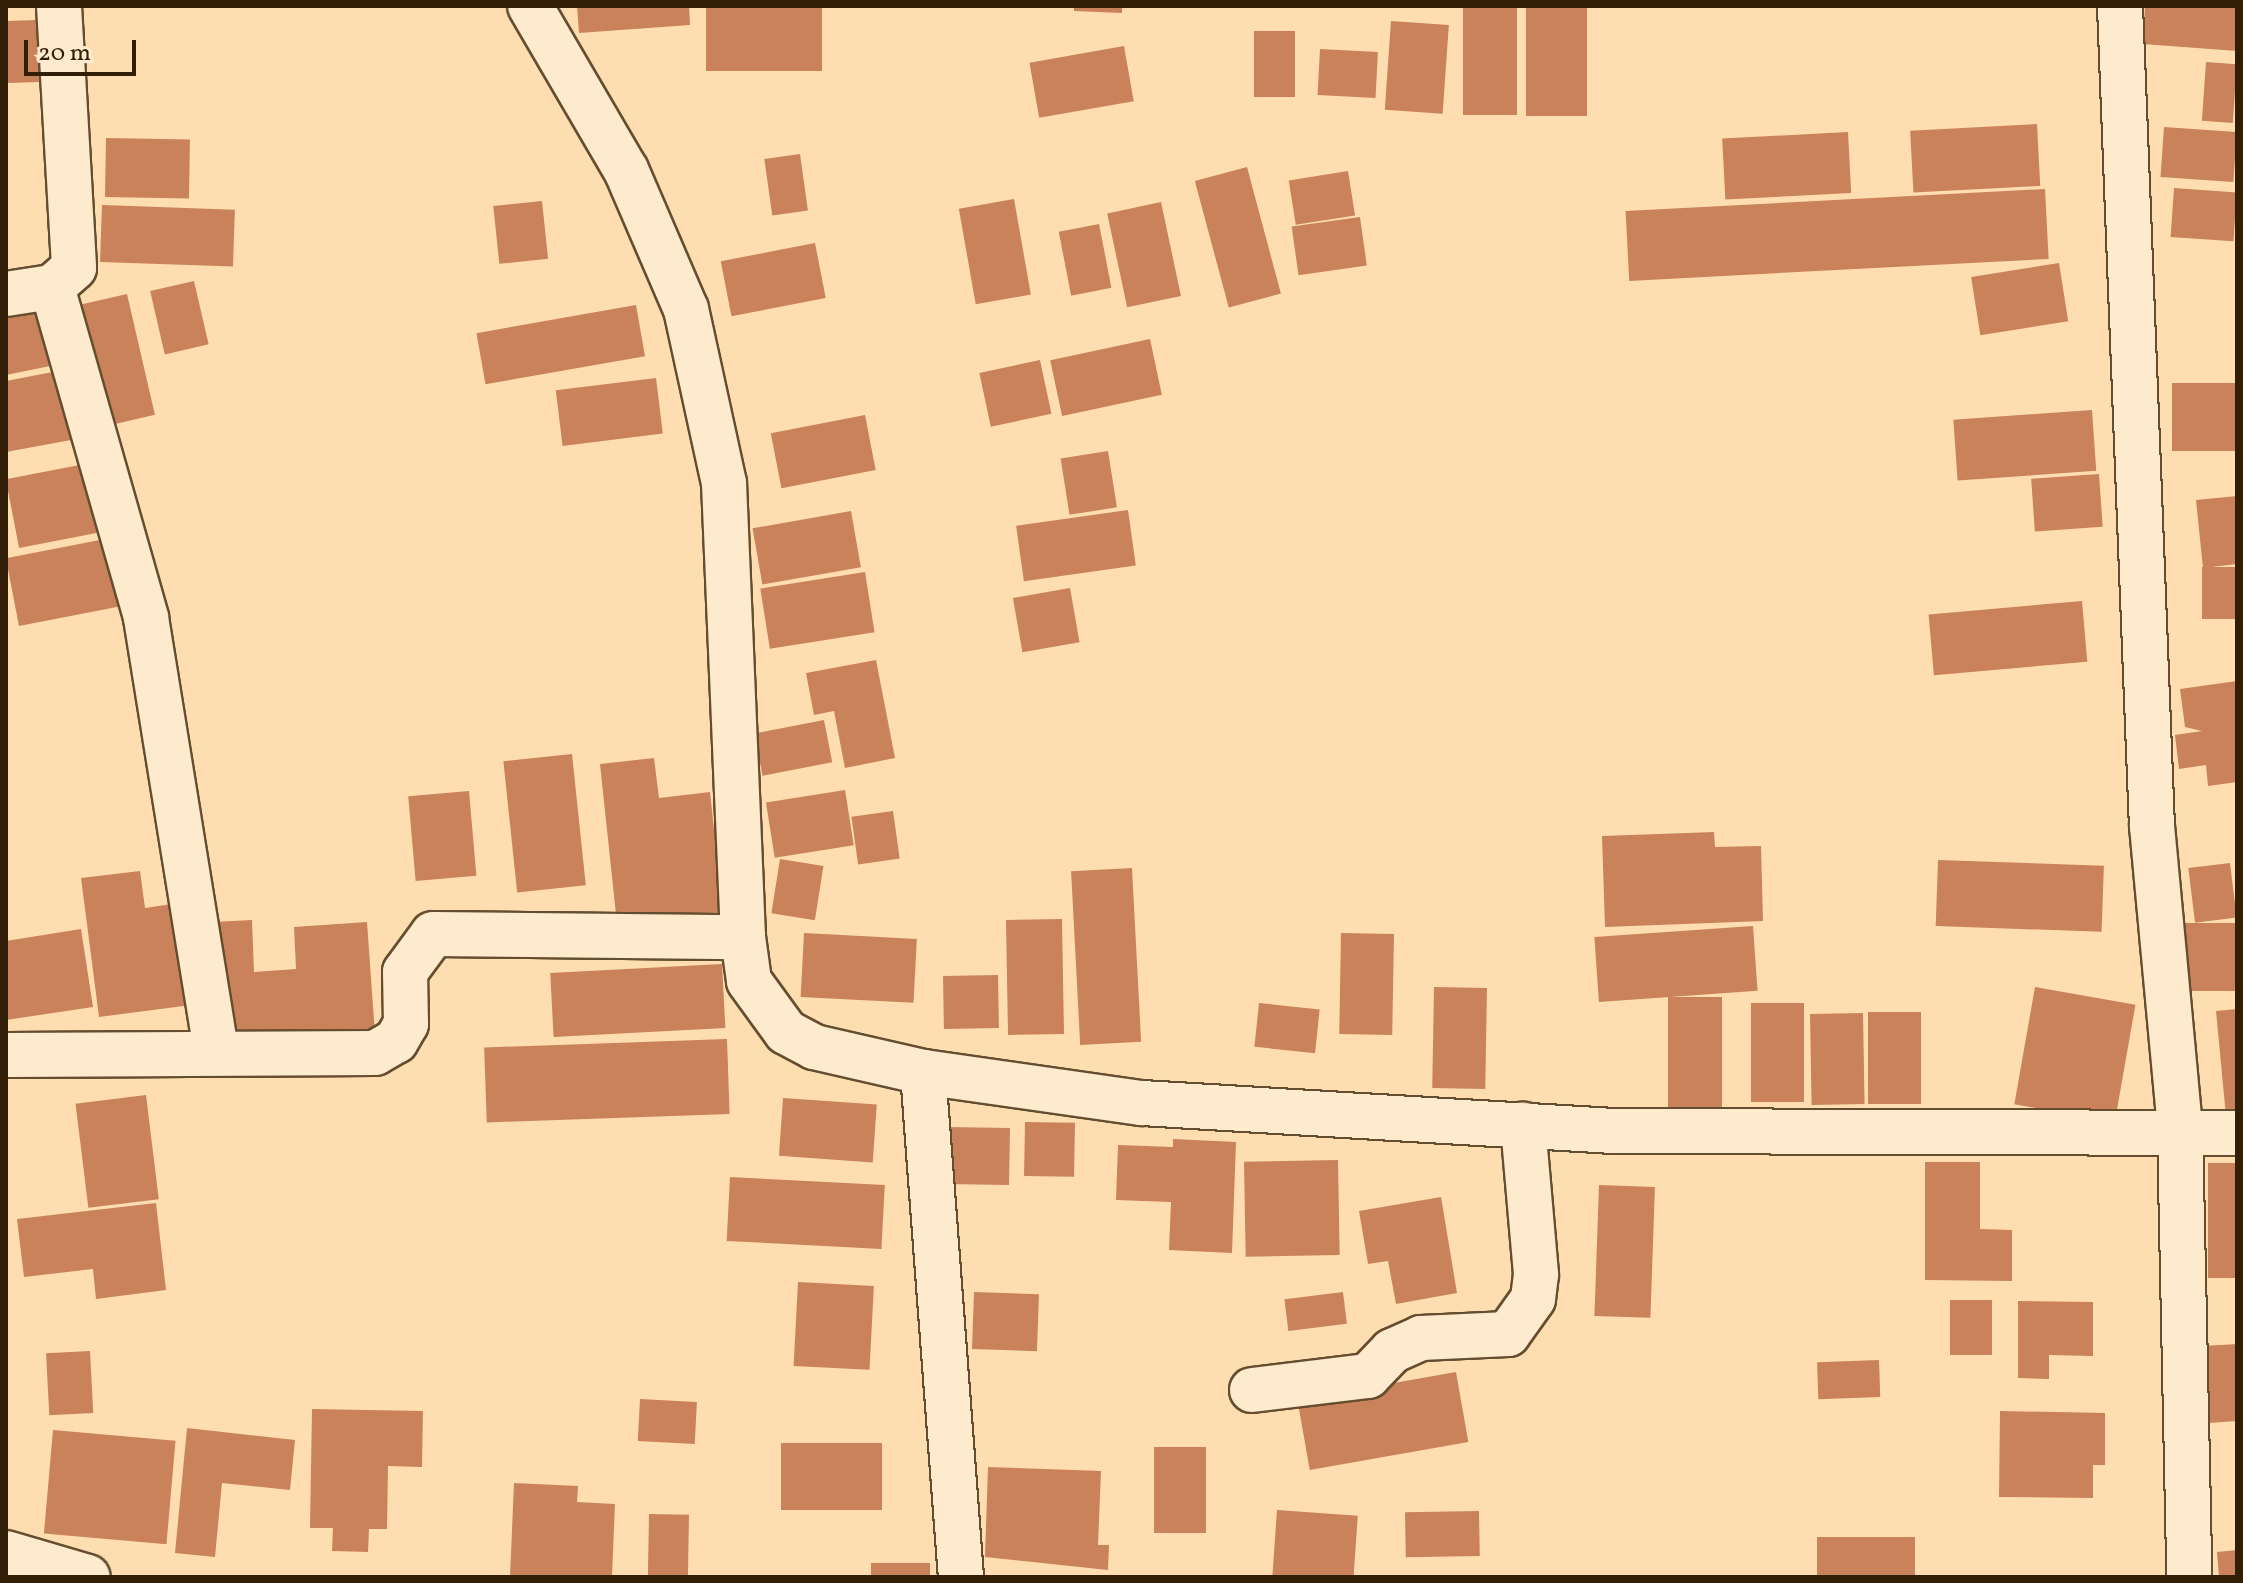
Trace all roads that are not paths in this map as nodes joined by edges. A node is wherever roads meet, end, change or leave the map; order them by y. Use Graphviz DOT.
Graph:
graph roads {
  1 [pos="59,6"];
  2 [pos="530,6"];
  3 [pos="2120,6"];
  4 [pos="52,287"];
  5 [pos="6,294"];
  6 [pos="743,937"];
  7 [pos="216,1051"];
  8 [pos="6,1055"];
  9 [pos="923,1072"];
  10 [pos="1523,1125"];
  11 [pos="2180,1130"];
  12 [pos="2237,1133"];
  13 [pos="1252,1390"];
  14 [pos="6,1553"];
  15 [pos="88,1577"];
  16 [pos="961,1577"];
  17 [pos="2189,1577"];
  1 -- 4 [label="street"];
  2 -- 6 [label="street"];
  3 -- 11 [label="street"];
  4 -- 5 [label="street"];
  4 -- 7 [label="street"];
  6 -- 7 [label="street"];
  6 -- 9 [label="street"];
  7 -- 8 [label="street"];
  9 -- 10 [label="street"];
  9 -- 16 [label="street"];
  10 -- 11 [label="street"];
  10 -- 13 [label="street"];
  11 -- 12 [label="street"];
  11 -- 17 [label="street"];
  14 -- 15 [label="street"];
}
